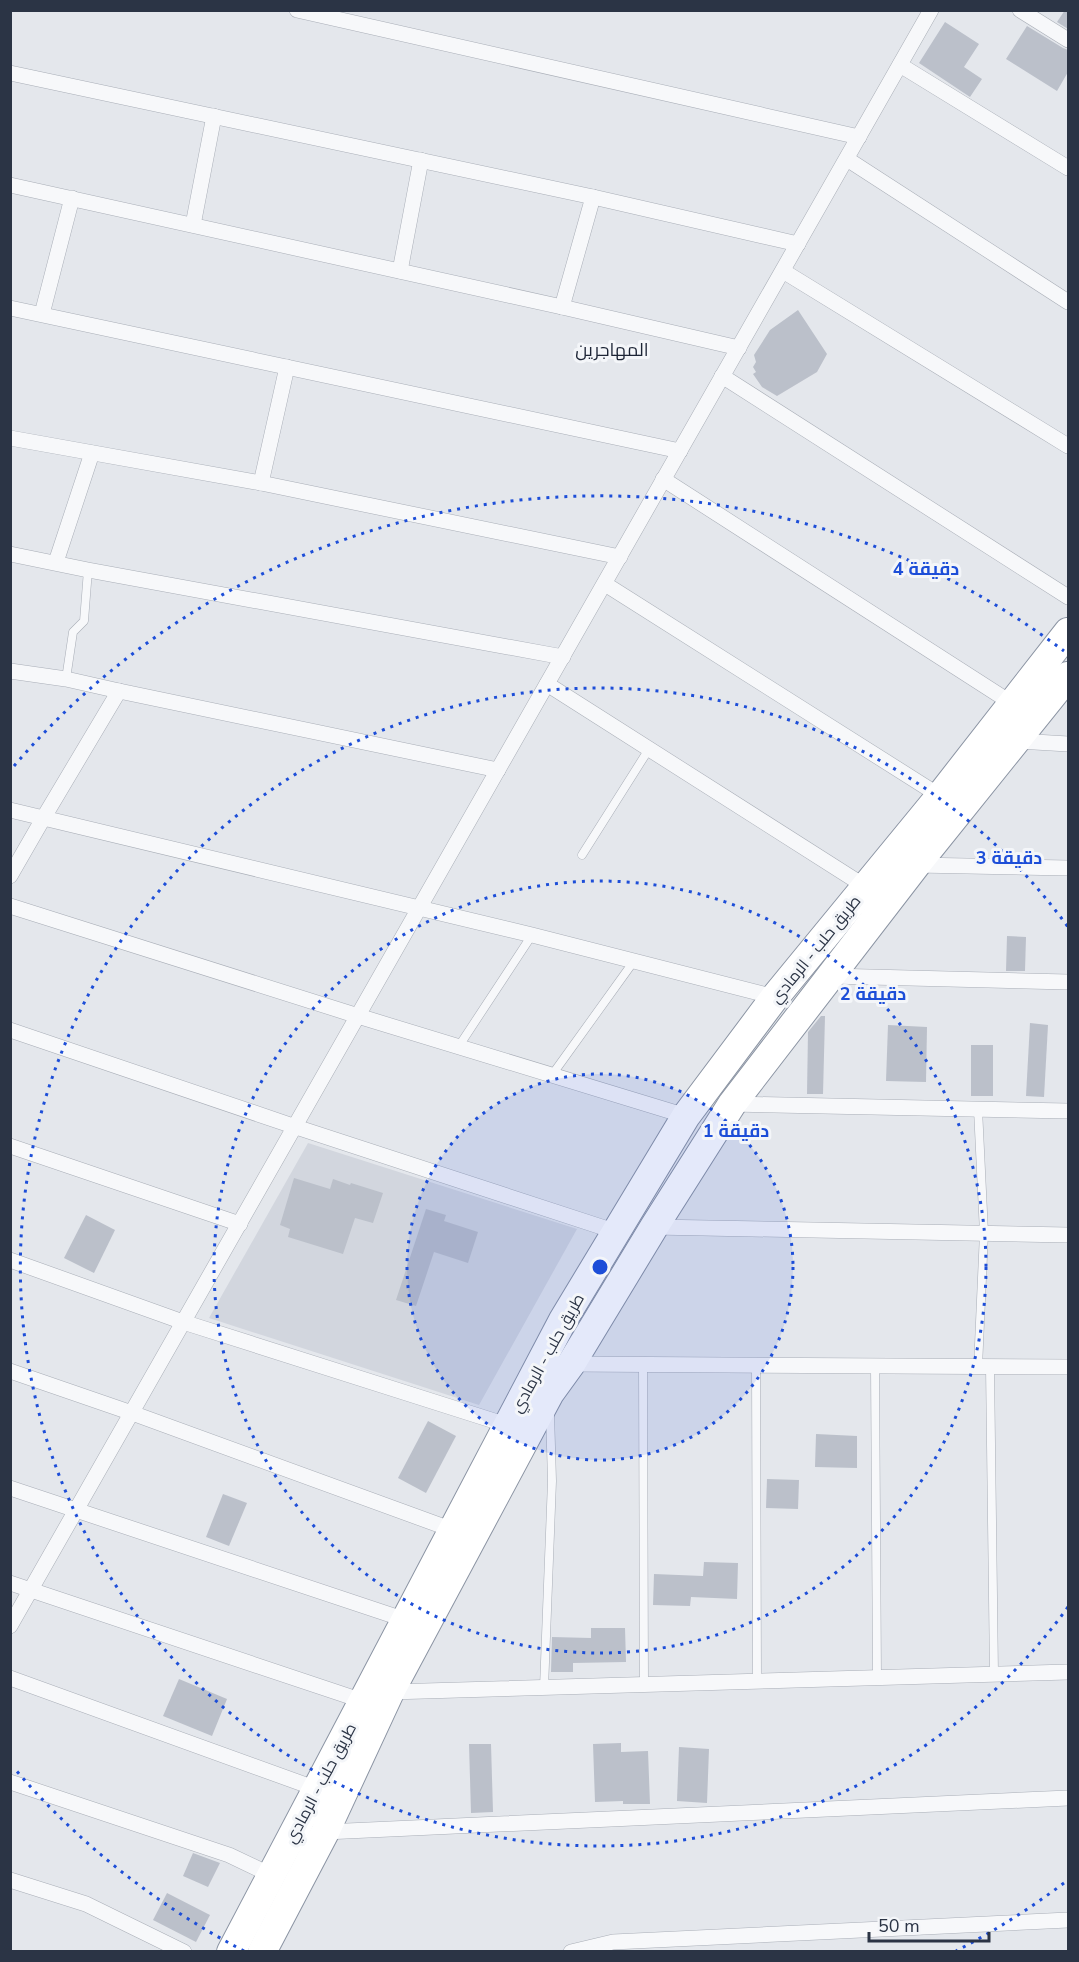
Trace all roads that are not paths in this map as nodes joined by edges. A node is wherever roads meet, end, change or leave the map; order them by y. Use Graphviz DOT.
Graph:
graph roads {
  1 [pos="297,10"];
  2 [pos="931,10"];
  3 [pos="1020,10"];
  4 [pos="1068,40"];
  5 [pos="900,65"];
  6 [pos="10,73"];
  7 [pos="214,116"];
  8 [pos="859,137"];
  9 [pos="847,159"];
  10 [pos="421,160"];
  11 [pos="1068,168"];
  12 [pos="10,185"];
  13 [pos="593,197"];
  14 [pos="72,198"];
  15 [pos="193,225"];
  16 [pos="798,244"];
  17 [pos="400,271"];
  18 [pos="783,271"];
  19 [pos="1068,302"];
  20 [pos="562,307"];
  21 [pos="10,308"];
  22 [pos="42,314"];
  23 [pos="739,348"];
  24 [pos="287,367"];
  25 [pos="722,376"];
  26 [pos="10,438"];
  27 [pos="1068,446"];
  28 [pos="680,451"];
  29 [pos="92,453"];
  30 [pos="663,479"];
  31 [pos="261,483"];
  32 [pos="10,554"];
  33 [pos="620,557"];
  34 [pos="56,562"];
  35 [pos="88,570"];
  36 [pos="605,584"];
  37 [pos="1068,597"];
  38 [pos="1068,632"];
  39 [pos="563,657"];
  40 [pos="10,671"];
  41 [pos="1068,676"];
  42 [pos="66,679"];
  43 [pos="547,684"];
  44 [pos="119,691"];
  45 [pos="1012,704"];
  46 [pos="1018,741"];
  47 [pos="1068,744"];
  48 [pos="649,749"];
  49 [pos="498,770"];
  50 [pos="940,796"];
  51 [pos="10,810"];
  52 [pos="44,817"];
  53 [pos="582,855"];
  54 [pos="916,865"];
  55 [pos="1068,868"];
  56 [pos="10,876"];
  57 [pos="866,886"];
  58 [pos="10,906"];
  59 [pos="420,908"];
  60 [pos="532,935"];
  61 [pos="634,961"];
  62 [pos="830,976"];
  63 [pos="1068,982"];
  64 [pos="775,997"];
  65 [pos="358,1016"];
  66 [pos="10,1030"];
  67 [pos="459,1046"];
  68 [pos="552,1075"];
  69 [pos="732,1104"];
  70 [pos="978,1109"];
  71 [pos="1068,1111"];
  72 [pos="686,1116"];
  73 [pos="296,1127"];
  74 [pos="10,1146"];
  75 [pos="240,1224"];
  76 [pos="654,1227"];
  77 [pos="617,1232"];
  78 [pos="984,1233"];
  79 [pos="1068,1235"];
  80 [pos="10,1260"];
  81 [pos="183,1322"];
  82 [pos="571,1364"];
  83 [pos="643,1365"];
  84 [pos="756,1366"];
  85 [pos="875,1366"];
  86 [pos="984,1367"];
  87 [pos="1068,1367"];
  88 [pos="10,1371"];
  89 [pos="550,1393"];
  90 [pos="132,1413"];
  91 [pos="507,1425"];
  92 [pos="10,1488"];
  93 [pos="76,1510"];
  94 [pos="453,1530"];
  95 [pos="10,1583"];
  96 [pos="31,1590"];
  97 [pos="406,1620"];
  98 [pos="10,1626"];
  99 [pos="1068,1672"];
  100 [pos="994,1675"];
  101 [pos="10,1678"];
  102 [pos="877,1678"];
  103 [pos="757,1682"];
  104 [pos="644,1685"];
  105 [pos="543,1688"];
  106 [pos="390,1692"];
  107 [pos="363,1701"];
  108 [pos="10,1782"];
  109 [pos="317,1789"];
  110 [pos="1068,1798"];
  111 [pos="325,1832"];
  112 [pos="272,1875"];
  113 [pos="10,1880"];
  114 [pos="1068,1920"];
  115 [pos="184,1952"];
  116 [pos="231,1952"];
  117 [pos="262,1952"];
  118 [pos="571,1952"];
  1 -- 8 [label="street"];
  2 -- 5 [label="street"];
  3 -- 4 [label="street"];
  5 -- 8 [label="street"];
  5 -- 11 [label="street"];
  6 -- 7 [label="street"];
  7 -- 10 [label="street"];
  7 -- 15 [label="street"];
  8 -- 9 [label="street"];
  9 -- 16 [label="street"];
  9 -- 19 [label="street"];
  10 -- 13 [label="street"];
  10 -- 17 [label="street"];
  12 -- 14 [label="street"];
  13 -- 16 [label="street"];
  13 -- 20 [label="street"];
  14 -- 15 [label="street"];
  14 -- 22 [label="street"];
  15 -- 17 [label="street"];
  16 -- 18 [label="street"];
  17 -- 20 [label="street"];
  18 -- 23 [label="street"];
  18 -- 27 [label="street"];
  20 -- 23 [label="street"];
  21 -- 22 [label="street"];
  22 -- 24 [label="street"];
  23 -- 25 [label="street"];
  24 -- 28 [label="street"];
  24 -- 31 [label="street"];
  25 -- 28 [label="street"];
  25 -- 37 [label="street"];
  26 -- 29 [label="street"];
  28 -- 30 [label="street"];
  29 -- 31 [label="street"];
  29 -- 34 [label="street"];
  30 -- 33 [label="street"];
  30 -- 45 [label="street"];
  31 -- 33 [label="street"];
  32 -- 34 [label="street"];
  33 -- 36 [label="street"];
  34 -- 35 [label="street"];
  35 -- 39 [label="street"];
  35 -- 42 [label="lane"];
  36 -- 39 [label="street"];
  36 -- 50 [label="street"];
  38 -- 45 [label="highway, طريق حلب - الرمادي"];
  39 -- 43 [label="street"];
  40 -- 42 [label="street"];
  41 -- 46 [label="highway, طريق حلب - الرمادي"];
  42 -- 44 [label="street"];
  43 -- 48 [label="street"];
  43 -- 49 [label="street"];
  44 -- 49 [label="street"];
  44 -- 52 [label="street"];
  45 -- 50 [label="highway, طريق حلب - الرمادي"];
  46 -- 47 [label="street"];
  46 -- 54 [label="highway, طريق حلب - الرمادي"];
  48 -- 53 [label="lane"];
  48 -- 57 [label="street"];
  49 -- 59 [label="street"];
  50 -- 57 [label="highway, طريق حلب - الرمادي"];
  51 -- 52 [label="street"];
  52 -- 56 [label="street"];
  52 -- 59 [label="street"];
  54 -- 55 [label="street"];
  54 -- 62 [label="highway, طريق حلب - الرمادي"];
  57 -- 64 [label="highway, طريق حلب - الرمادي"];
  58 -- 65 [label="street"];
  59 -- 60 [label="street"];
  59 -- 65 [label="street"];
  60 -- 61 [label="street"];
  60 -- 67 [label="lane"];
  61 -- 64 [label="street"];
  61 -- 68 [label="lane"];
  62 -- 63 [label="street"];
  62 -- 69 [label="highway, طريق حلب - الرمادي"];
  64 -- 72 [label="highway, طريق حلب - الرمادي"];
  65 -- 67 [label="street"];
  65 -- 73 [label="street"];
  66 -- 73 [label="street"];
  67 -- 68 [label="street"];
  68 -- 72 [label="street"];
  69 -- 70 [label="street"];
  69 -- 76 [label="highway, طريق حلب - الرمادي"];
  70 -- 71 [label="street"];
  70 -- 78 [label="lane"];
  72 -- 77 [label="highway, طريق حلب - الرمادي"];
  73 -- 75 [label="street"];
  73 -- 77 [label="street"];
  74 -- 75 [label="street"];
  75 -- 81 [label="street"];
  76 -- 78 [label="street"];
  76 -- 82 [label="highway, طريق حلب - الرمادي"];
  77 -- 91 [label="highway, طريق حلب - الرمادي"];
  78 -- 79 [label="street"];
  78 -- 86 [label="lane"];
  80 -- 81 [label="street"];
  81 -- 90 [label="street"];
  81 -- 91 [label="street"];
  82 -- 83 [label="street"];
  82 -- 89 [label="highway, طريق حلب - الرمادي"];
  83 -- 84 [label="street"];
  83 -- 104 [label="lane"];
  84 -- 85 [label="street"];
  84 -- 103 [label="lane"];
  85 -- 86 [label="street"];
  85 -- 102 [label="lane"];
  86 -- 87 [label="street"];
  86 -- 100 [label="lane"];
  88 -- 90 [label="street"];
  89 -- 105 [label="lane"];
  89 -- 106 [label="highway, طريق حلب - الرمادي"];
  90 -- 93 [label="street"];
  90 -- 94 [label="street"];
  91 -- 94 [label="highway, طريق حلب - الرمادي"];
  92 -- 93 [label="street"];
  93 -- 96 [label="street"];
  93 -- 97 [label="street"];
  94 -- 97 [label="highway, طريق حلب - الرمادي"];
  95 -- 96 [label="street"];
  96 -- 98 [label="street"];
  96 -- 107 [label="street"];
  97 -- 107 [label="highway, طريق حلب - الرمادي"];
  99 -- 100 [label="street"];
  100 -- 102 [label="street"];
  101 -- 109 [label="street"];
  102 -- 103 [label="street"];
  103 -- 104 [label="street"];
  104 -- 105 [label="street"];
  105 -- 106 [label="street"];
  106 -- 111 [label="highway, طريق حلب - الرمادي"];
  107 -- 109 [label="highway, طريق حلب - الرمادي"];
  108 -- 112 [label="street"];
  109 -- 112 [label="highway, طريق حلب - الرمادي"];
  110 -- 111 [label="street"];
  111 -- 117 [label="highway, طريق حلب - الرمادي"];
  112 -- 116 [label="highway, طريق حلب - الرمادي"];
  113 -- 115 [label="street"];
  114 -- 118 [label="street"];
}
